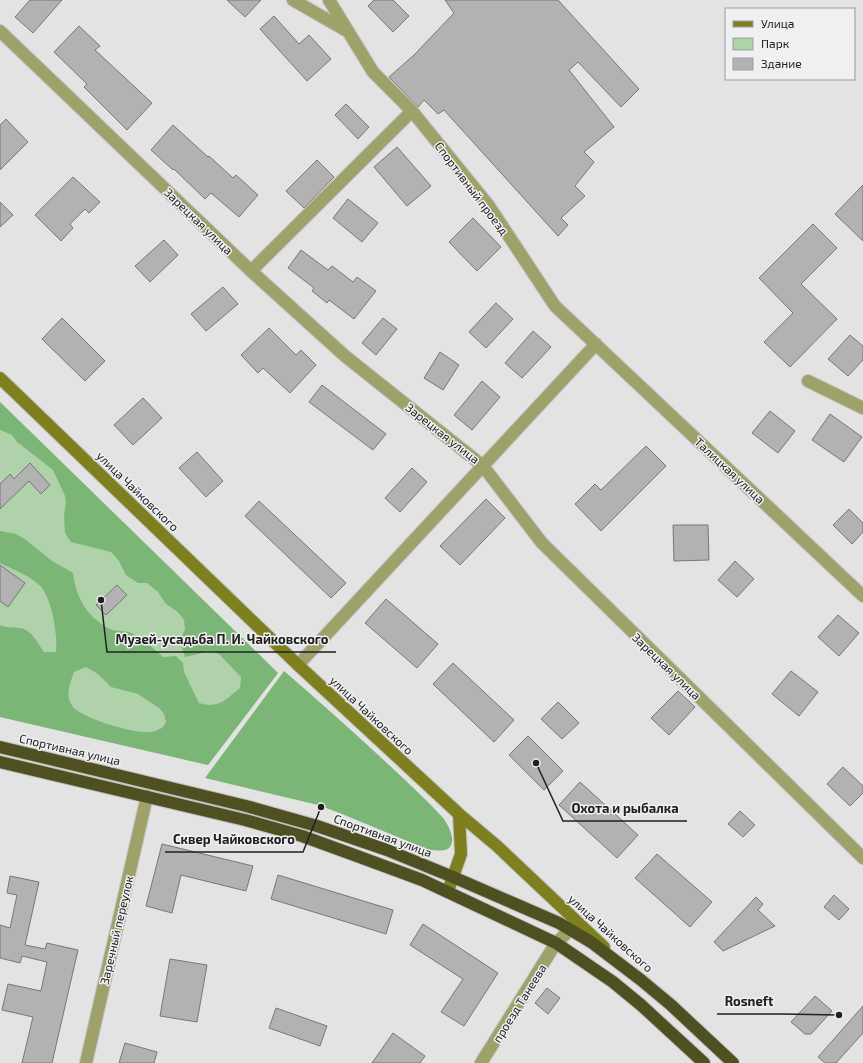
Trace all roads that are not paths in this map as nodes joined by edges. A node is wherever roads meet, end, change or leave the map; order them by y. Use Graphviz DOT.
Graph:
graph roads {
  1 [pos="293,0"];
  2 [pos="329,0"];
  3 [pos="0,31"];
  4 [pos="348,32"];
  5 [pos="412,111"];
  6 [pos="251,270"];
  7 [pos="596,344"];
  8 [pos="0,378"];
  9 [pos="808,381"];
  10 [pos="863,408"];
  11 [pos="483,466"];
  12 [pos="863,596"];
  13 [pos="298,665"];
  14 [pos="0,747"];
  15 [pos="0,762"];
  16 [pos="147,796"];
  17 [pos="459,814"];
  18 [pos="863,858"];
  19 [pos="453,877"];
  20 [pos="448,892"];
  21 [pos="570,930"];
  22 [pos="556,943"];
  23 [pos="623,965"];
  24 [pos="86,1063"];
  25 [pos="482,1063"];
  26 [pos="704,1063"];
  27 [pos="733,1063"];
  1 -- 4 [label="street"];
  2 -- 4 [label="street, Спортивный проезд"];
  3 -- 6 [label="street, Зарецкая улица"];
  4 -- 5 [label="street, Спортивный проезд"];
  5 -- 6 [label="street"];
  5 -- 7 [label="street, Спортивный проезд"];
  6 -- 11 [label="street, Зарецкая улица"];
  7 -- 11 [label="street"];
  7 -- 12 [label="street, Талицкая улица"];
  8 -- 13 [label="street, улица Чайковского"];
  9 -- 10 [label="street"];
  11 -- 13 [label="street"];
  11 -- 18 [label="street, Зарецкая улица"];
  13 -- 17 [label="street, улица Чайковского"];
  14 -- 19 [label="highway, Спортивная улица"];
  15 -- 16 [label="highway"];
  16 -- 20 [label="highway"];
  16 -- 24 [label="street, Заречный переулок"];
  17 -- 19 [label="street"];
  17 -- 23 [label="street, улица Чайковского"];
  19 -- 20 [label="street"];
  19 -- 21 [label="highway, Спортивная улица"];
  20 -- 22 [label="highway"];
  21 -- 22 [label="street, проезд Танеева"];
  21 -- 23 [label="highway, Спортивная улица"];
  22 -- 25 [label="street, проезд Танеева"];
  22 -- 26 [label="highway"];
  23 -- 27 [label="highway, улица Чайковского"];
}
